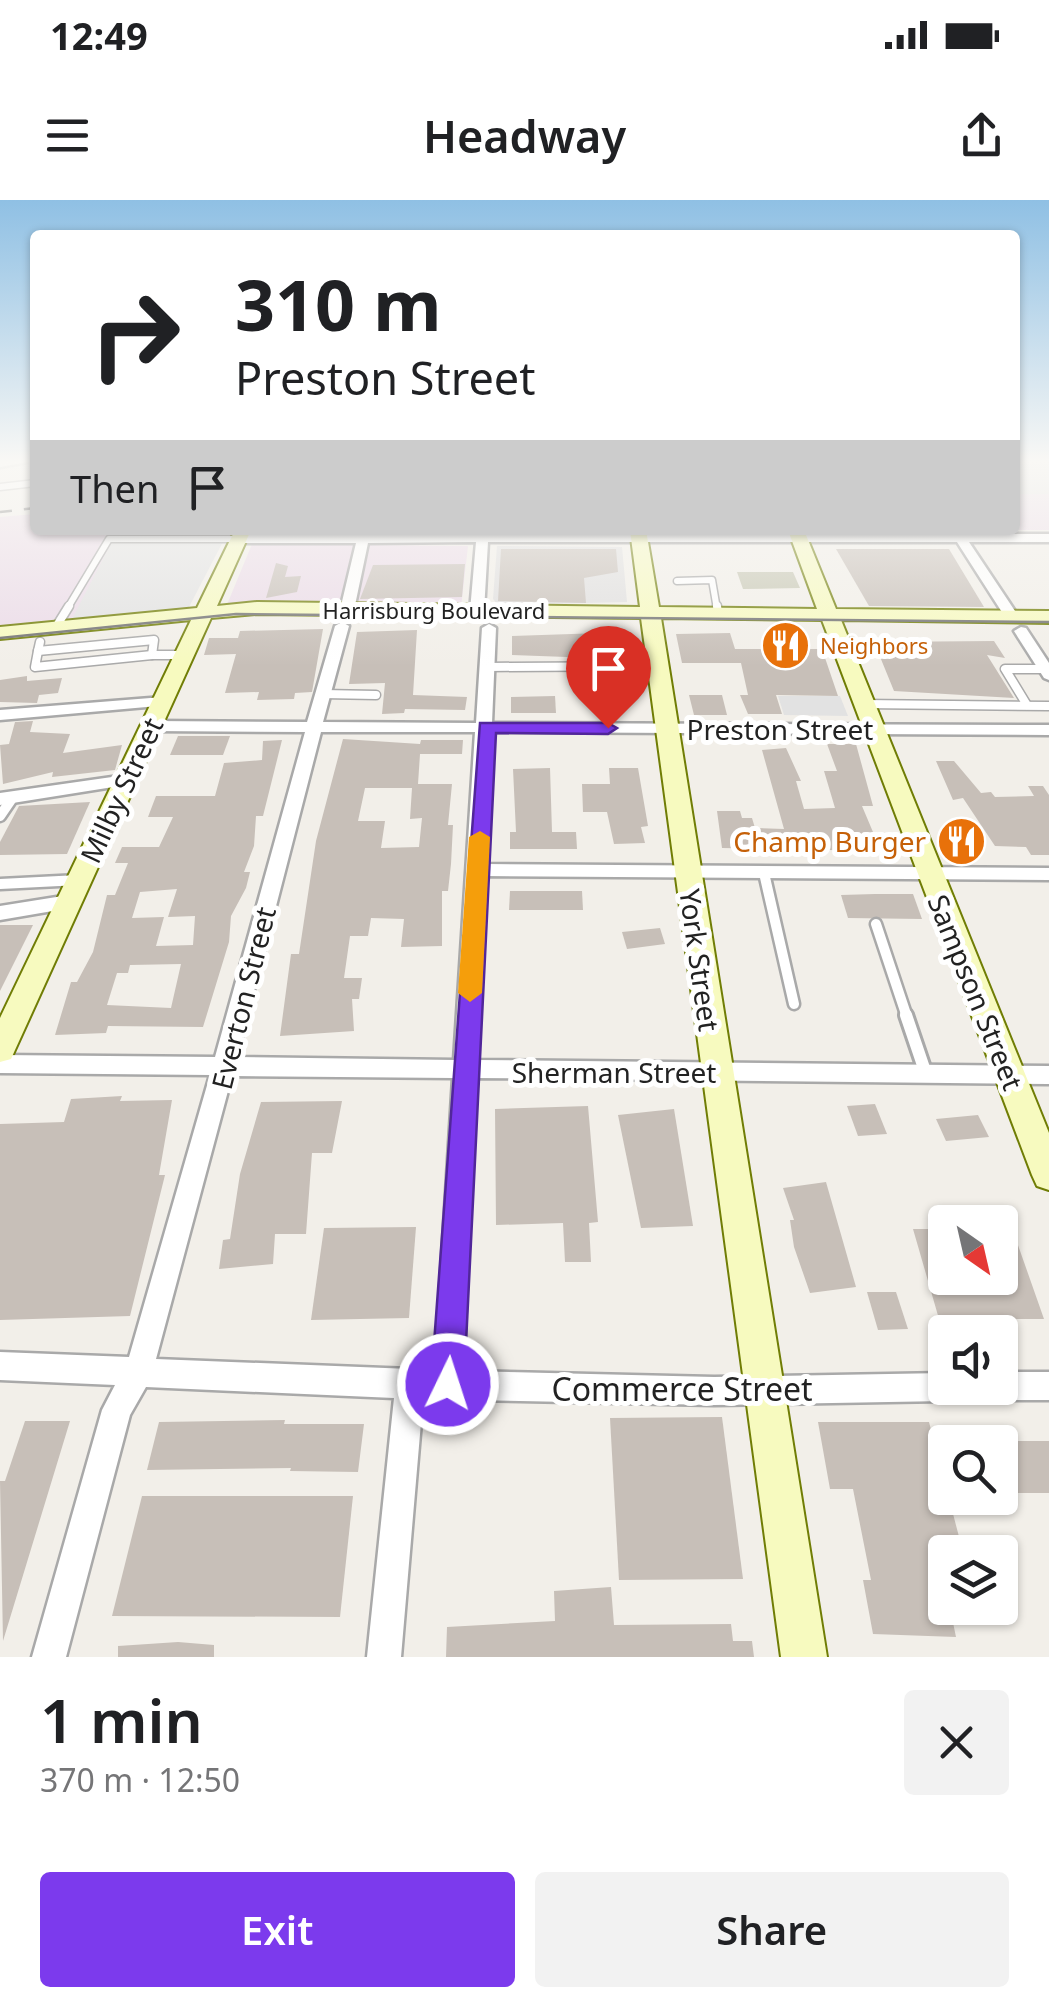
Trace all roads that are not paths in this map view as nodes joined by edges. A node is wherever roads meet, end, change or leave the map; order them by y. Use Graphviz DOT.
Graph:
graph roads {
  1 [pos="214,535"];
  2 [pos="241,535"];
  3 [pos="265,535"];
  4 [pos="482,535"];
  5 [pos="639,535"];
  6 [pos="797,535"];
  7 [pos="959,535"];
  8 [pos="981,535"];
  9 [pos="1049,538"];
  10 [pos="363,539"];
  11 [pos="677,581"];
  12 [pos="718,613"];
  13 [pos="1049,617"];
  14 [pos="202,618"];
  15 [pos="344,618"];
  16 [pos="483,619"];
  17 [pos="651,620"];
  18 [pos="831,623"];
  19 [pos="1016,624"];
  20 [pos="56,627"];
  21 [pos="1049,631"];
  22 [pos="0,633"];
  23 [pos="0,646"];
  24 [pos="39,646"];
  25 [pos="152,655"];
  26 [pos="185,655"];
  27 [pos="657,666"];
  28 [pos="488,667"];
  29 [pos="1047,672"];
  30 [pos="323,694"];
  31 [pos="376,694"];
  32 [pos="163,702"];
  33 [pos="864,704"];
  34 [pos="1027,706"];
  35 [pos="1049,706"];
  36 [pos="0,715"];
  37 [pos="152,726"];
  38 [pos="314,726"];
  39 [pos="487,727"];
  40 [pos="664,729"];
  41 [pos="874,730"];
  42 [pos="1049,730"];
  43 [pos="126,780"];
  44 [pos="7,798"];
  45 [pos="0,816"];
  46 [pos="478,870"];
  47 [pos="687,872"];
  48 [pos="764,873"];
  49 [pos="929,874"];
  50 [pos="1049,874"];
  51 [pos="0,884"];
  52 [pos="74,891"];
  53 [pos="0,913"];
  54 [pos="876,924"];
  55 [pos="794,1004"];
  56 [pos="0,1050"];
  57 [pos="0,1064"];
  58 [pos="226,1069"];
  59 [pos="466,1071"];
  60 [pos="716,1072"];
  61 [pos="926,1075"];
  62 [pos="1010,1076"];
  63 [pos="1049,1076"];
  64 [pos="1049,1175"];
  65 [pos="0,1366"];
  66 [pos="139,1370"];
  67 [pos="410,1384"];
  68 [pos="448,1384"];
  69 [pos="1018,1386"];
  70 [pos="1049,1386"];
  71 [pos="928,1387"];
  72 [pos="765,1390"];
  73 [pos="49,1657"];
  74 [pos="384,1657"];
  75 [pos="804,1657"];
  1 -- 20 [label="lane"];
  2 -- 14 [label="main road, Milby Street"];
  3 -- 10 [label="street"];
  4 -- 10 [label="street"];
  4 -- 16 [label="street"];
  5 -- 17 [label="main road, York Street"];
  6 -- 18 [label="main road, Sampson Street"];
  7 -- 19 [label="street"];
  8 -- 9 [label="street"];
  10 -- 15 [label="street, Everton Street"];
  11 -- 12 [label="lane"];
  12 -- 17 [label="main road, Harrisburg Boulevard"];
  12 -- 18 [label="main road, Harrisburg Boulevard"];
  13 -- 19 [label="main road, Harrisburg Boulevard"];
  14 -- 15 [label="main road, Harrisburg Boulevard"];
  14 -- 20 [label="main road, Harrisburg Boulevard"];
  14 -- 24 [label="main road, Harrisburg Boulevard"];
  14 -- 26 [label="main road, Milby Street"];
  15 -- 16 [label="main road, Harrisburg Boulevard"];
  15 -- 30 [label="street, Everton Street"];
  16 -- 17 [label="main road, Harrisburg Boulevard"];
  16 -- 28 [label="street"];
  17 -- 18 [label="main road, Harrisburg Boulevard"];
  17 -- 27 [label="main road, York Street"];
  18 -- 19 [label="main road, Harrisburg Boulevard"];
  18 -- 33 [label="main road, Sampson Street"];
  19 -- 21 [label="main road, Harrisburg Boulevard"];
  19 -- 29 [label="street"];
  20 -- 22 [label="main road, Harrisburg Boulevard"];
  23 -- 24 [label="main road, Harrisburg Boulevard"];
  24 -- 25 [label="lane"];
  24 -- 25 [label="lane"];
  25 -- 26 [label="lane"];
  26 -- 32 [label="main road, Milby Street"];
  27 -- 28 [label="lane"];
  27 -- 40 [label="main road, York Street"];
  28 -- 39 [label="street"];
  29 -- 34 [label="lane"];
  30 -- 31 [label="lane"];
  30 -- 38 [label="street, Everton Street"];
  32 -- 36 [label="street"];
  32 -- 37 [label="main road, Milby Street"];
  33 -- 34 [label="lane"];
  33 -- 41 [label="main road, Sampson Street"];
  34 -- 35 [label="lane"];
  37 -- 38 [label="street, Preston Street"];
  37 -- 43 [label="main road, Milby Street"];
  38 -- 39 [label="street, Preston Street"];
  38 -- 58 [label="street, Everton Street"];
  39 -- 40 [label="street, Preston Street"];
  39 -- 46 [label="street"];
  40 -- 41 [label="street, Preston Street"];
  40 -- 47 [label="main road, York Street"];
  41 -- 42 [label="street, Preston Street"];
  41 -- 49 [label="main road, Sampson Street"];
  43 -- 44 [label="street"];
  43 -- 52 [label="main road, Milby Street"];
  44 -- 45 [label="lane"];
  46 -- 47 [label="street"];
  46 -- 59 [label="street"];
  47 -- 48 [label="street"];
  47 -- 60 [label="main road, York Street"];
  48 -- 49 [label="street"];
  48 -- 55 [label="lane"];
  49 -- 50 [label="street"];
  49 -- 62 [label="main road, Sampson Street"];
  51 -- 52 [label="lane"];
  52 -- 53 [label="street"];
  52 -- 56 [label="main road, Milby Street"];
  54 -- 61 [label="lane"];
  57 -- 58 [label="street, Sherman Street"];
  58 -- 59 [label="street, Sherman Street"];
  58 -- 66 [label="street, Everton Street"];
  59 -- 60 [label="street, Sherman Street"];
  59 -- 68 [label="street"];
  60 -- 61 [label="street, Sherman Street"];
  60 -- 72 [label="main road, York Street"];
  61 -- 62 [label="street, Sherman Street"];
  62 -- 63 [label="street, Sherman Street"];
  62 -- 64 [label="main road, Sampson Street"];
  65 -- 66 [label="street, Commerce Street"];
  66 -- 67 [label="street, Commerce Street"];
  66 -- 73 [label="street, Everton Street"];
  67 -- 68 [label="street, Commerce Street"];
  67 -- 74 [label="street"];
  68 -- 72 [label="street, Commerce Street"];
  69 -- 70 [label="street"];
  71 -- 72 [label="street, Commerce Street"];
  72 -- 75 [label="main road, York Street"];
}
